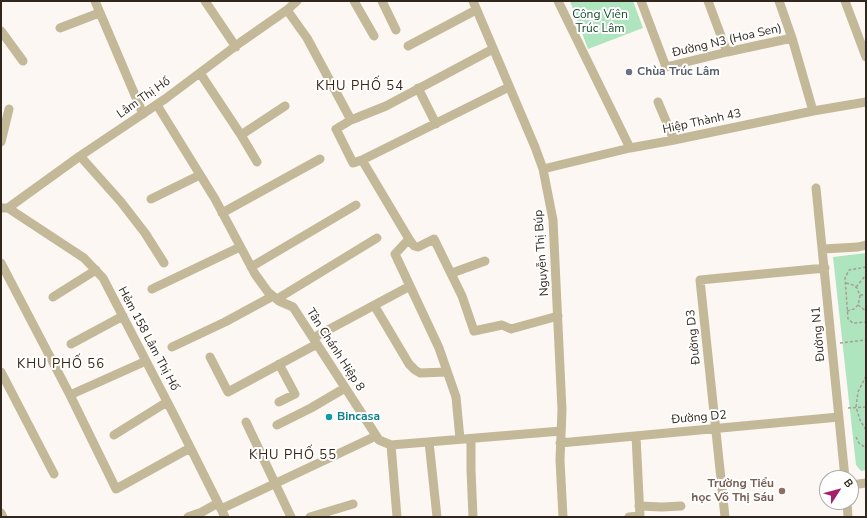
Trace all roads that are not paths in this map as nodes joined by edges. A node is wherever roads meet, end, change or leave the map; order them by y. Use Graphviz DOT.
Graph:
graph roads {
  1 [pos="95,1"];
  2 [pos="205,1"];
  3 [pos="297,1"];
  4 [pos="354,1"];
  5 [pos="382,1"];
  6 [pos="472,1"];
  7 [pos="558,1"];
  8 [pos="641,1"];
  9 [pos="708,1"];
  10 [pos="778,1"];
  11 [pos="845,1"];
  12 [pos="288,10"];
  13 [pos="476,10"];
  14 [pos="99,13"];
  15 [pos="60,28"];
  16 [pos="396,30"];
  17 [pos="1,31"];
  18 [pos="374,36"];
  19 [pos="792,38"];
  20 [pos="408,46"];
  21 [pos="236,47"];
  22 [pos="493,49"];
  23 [pos="727,52"];
  24 [pos="866,57"];
  25 [pos="23,61"];
  26 [pos="200,73"];
  27 [pos="509,87"];
  28 [pos="418,88"];
  29 [pos="658,102"];
  30 [pos="866,102"];
  31 [pos="157,104"];
  32 [pos="285,106"];
  33 [pos="9,109"];
  34 [pos="813,111"];
  35 [pos="143,114"];
  36 [pos="351,120"];
  37 [pos="436,124"];
  38 [pos="241,135"];
  39 [pos="674,140"];
  40 [pos="1,142"];
  41 [pos="630,148"];
  42 [pos="80,156"];
  43 [pos="320,159"];
  44 [pos="362,160"];
  45 [pos="257,162"];
  46 [pos="543,169"];
  47 [pos="200,175"];
  48 [pos="816,188"];
  49 [pos="151,199"];
  50 [pos="356,205"];
  51 [pos="5,208"];
  52 [pos="222,214"];
  53 [pos="377,238"];
  54 [pos="409,239"];
  55 [pos="866,245"];
  56 [pos="240,247"];
  57 [pos="823,249"];
  58 [pos="485,262"];
  59 [pos="1,263"];
  60 [pos="164,263"];
  61 [pos="251,267"];
  62 [pos="825,268"];
  63 [pos="96,270"];
  64 [pos="452,273"];
  65 [pos="410,286"];
  66 [pos="152,289"];
  67 [pos="53,297"];
  68 [pos="275,298"];
  69 [pos="374,305"];
  70 [pos="123,316"];
  71 [pos="558,316"];
  72 [pos="315,341"];
  73 [pos="71,344"];
  74 [pos="172,347"];
  75 [pos="210,357"];
  76 [pos="146,361"];
  77 [pos="279,364"];
  78 [pos="1,372"];
  79 [pos="447,372"];
  80 [pos="345,388"];
  81 [pos="70,395"];
  82 [pos="167,402"];
  83 [pos="279,402"];
  84 [pos="839,413"];
  85 [pos="246,422"];
  86 [pos="277,425"];
  87 [pos="716,428"];
  88 [pos="561,431"];
  89 [pos="114,436"];
  90 [pos="376,436"];
  91 [pos="636,436"];
  92 [pos="460,439"];
  93 [pos="471,439"];
  94 [pos="429,442"];
  95 [pos="560,443"];
  96 [pos="391,445"];
  97 [pos="190,448"];
  98 [pos="843,470"];
  99 [pos="54,474"];
  100 [pos="276,483"];
  101 [pos="353,504"];
  102 [pos="681,506"];
  103 [pos="221,509"];
  104 [pos="1,513"];
  105 [pos="640,513"];
  106 [pos="3,517"];
  107 [pos="188,517"];
  108 [pos="290,517"];
  109 [pos="310,517"];
  110 [pos="397,517"];
  111 [pos="437,517"];
  112 [pos="473,517"];
  113 [pos="563,517"];
  114 [pos="629,517"];
  115 [pos="725,517"];
  1 -- 14 [label="street"];
  2 -- 21 [label="street"];
  3 -- 12 [label="street, Lâm Thị Hố"];
  4 -- 18 [label="street"];
  5 -- 16 [label="street"];
  6 -- 13 [label="street, Nguyễn Thị Búp"];
  7 -- 41 [label="street"];
  8 -- 23 [label="street, Đường N3 (Hoa Sen)"];
  9 -- 23 [label="street"];
  10 -- 19 [label="street"];
  11 -- 24 [label="street"];
  12 -- 21 [label="street, Lâm Thị Hố"];
  12 -- 36 [label="street"];
  13 -- 20 [label="street"];
  13 -- 22 [label="street, Nguyễn Thị Búp"];
  14 -- 15 [label="street"];
  14 -- 35 [label="street"];
  17 -- 25 [label="street"];
  19 -- 23 [label="street, Đường N3 (Hoa Sen)"];
  19 -- 34 [label="street"];
  21 -- 26 [label="street, Lâm Thị Hố"];
  22 -- 27 [label="street, Nguyễn Thị Búp"];
  22 -- 28 [label="street"];
  26 -- 31 [label="street, Lâm Thị Hố"];
  26 -- 38 [label="street"];
  27 -- 37 [label="street"];
  27 -- 46 [label="street, Nguyễn Thị Búp"];
  28 -- 36 [label="street"];
  28 -- 37 [label="street"];
  29 -- 39 [label="street"];
  30 -- 34 [label="street, Hiệp Thành 43"];
  31 -- 35 [label="street, Lâm Thị Hố"];
  31 -- 47 [label="street, Tân Chánh Hiệp 8"];
  32 -- 38 [label="street"];
  33 -- 40 [label="street"];
  34 -- 39 [label="street, Hiệp Thành 43"];
  35 -- 42 [label="street, Lâm Thị Hố"];
  36 -- 44 [label="street"];
  37 -- 44 [label="street"];
  38 -- 45 [label="street"];
  39 -- 41 [label="street, Hiệp Thành 43"];
  41 -- 46 [label="street, Hiệp Thành 43"];
  42 -- 51 [label="street, Lâm Thị Hố"];
  42 -- 60 [label="street"];
  43 -- 52 [label="street"];
  44 -- 54 [label="street"];
  46 -- 71 [label="street, Nguyễn Thị Búp"];
  47 -- 49 [label="street"];
  47 -- 52 [label="street, Tân Chánh Hiệp 8"];
  48 -- 57 [label="street, Đường N1"];
  50 -- 61 [label="street"];
  51 -- 63 [label="street, Hẻm 158 Lâm Thị Hố"];
  52 -- 56 [label="street, Tân Chánh Hiệp 8"];
  53 -- 68 [label="street"];
  54 -- 64 [label="street"];
  54 -- 65 [label="street"];
  55 -- 57 [label="street"];
  56 -- 61 [label="street, Tân Chánh Hiệp 8"];
  56 -- 66 [label="street"];
  57 -- 62 [label="street, Đường N1"];
  58 -- 64 [label="street"];
  59 -- 81 [label="street"];
  61 -- 68 [label="street, Tân Chánh Hiệp 8"];
  62 -- 84 [label="street, Đường N1"];
  62 -- 87 [label="street, Đường D3"];
  63 -- 67 [label="street"];
  63 -- 70 [label="street, Hẻm 158 Lâm Thị Hố"];
  64 -- 71 [label="street"];
  65 -- 69 [label="street"];
  65 -- 79 [label="street"];
  68 -- 72 [label="street, Tân Chánh Hiệp 8"];
  68 -- 74 [label="street"];
  69 -- 72 [label="street"];
  69 -- 79 [label="street"];
  70 -- 73 [label="street"];
  70 -- 76 [label="street, Hẻm 158 Lâm Thị Hố"];
  71 -- 88 [label="street, Nguyễn Thị Búp"];
  72 -- 77 [label="street"];
  72 -- 80 [label="street, Tân Chánh Hiệp 8"];
  75 -- 77 [label="street"];
  76 -- 81 [label="street"];
  76 -- 82 [label="street, Hẻm 158 Lâm Thị Hố"];
  77 -- 83 [label="street"];
  78 -- 99 [label="street"];
  79 -- 92 [label="street"];
  80 -- 86 [label="street"];
  80 -- 90 [label="street, Tân Chánh Hiệp 8"];
  81 -- 97 [label="street"];
  82 -- 89 [label="street"];
  82 -- 97 [label="street, Hẻm 158 Lâm Thị Hố"];
  84 -- 87 [label="street, Đường D2"];
  84 -- 98 [label="street, Đường N1"];
  85 -- 100 [label="street"];
  87 -- 91 [label="street, Đường D2"];
  87 -- 115 [label="street, Đường D3"];
  88 -- 93 [label="street"];
  88 -- 95 [label="street, Nguyễn Thị Búp"];
  90 -- 96 [label="street, Tân Chánh Hiệp 8"];
  90 -- 100 [label="street"];
  91 -- 95 [label="street, Đường D2"];
  91 -- 105 [label="street"];
  92 -- 93 [label="street"];
  92 -- 94 [label="street"];
  93 -- 112 [label="street"];
  94 -- 96 [label="street"];
  94 -- 111 [label="street"];
  95 -- 113 [label="street, Nguyễn Thị Búp"];
  96 -- 110 [label="street"];
  97 -- 103 [label="street, Hẻm 158 Lâm Thị Hố"];
  100 -- 103 [label="street"];
  100 -- 108 [label="street"];
  101 -- 109 [label="street"];
  102 -- 105 [label="street"];
  103 -- 107 [label="street"];
  104 -- 106 [label="street"];
  105 -- 114 [label="street"];
}
